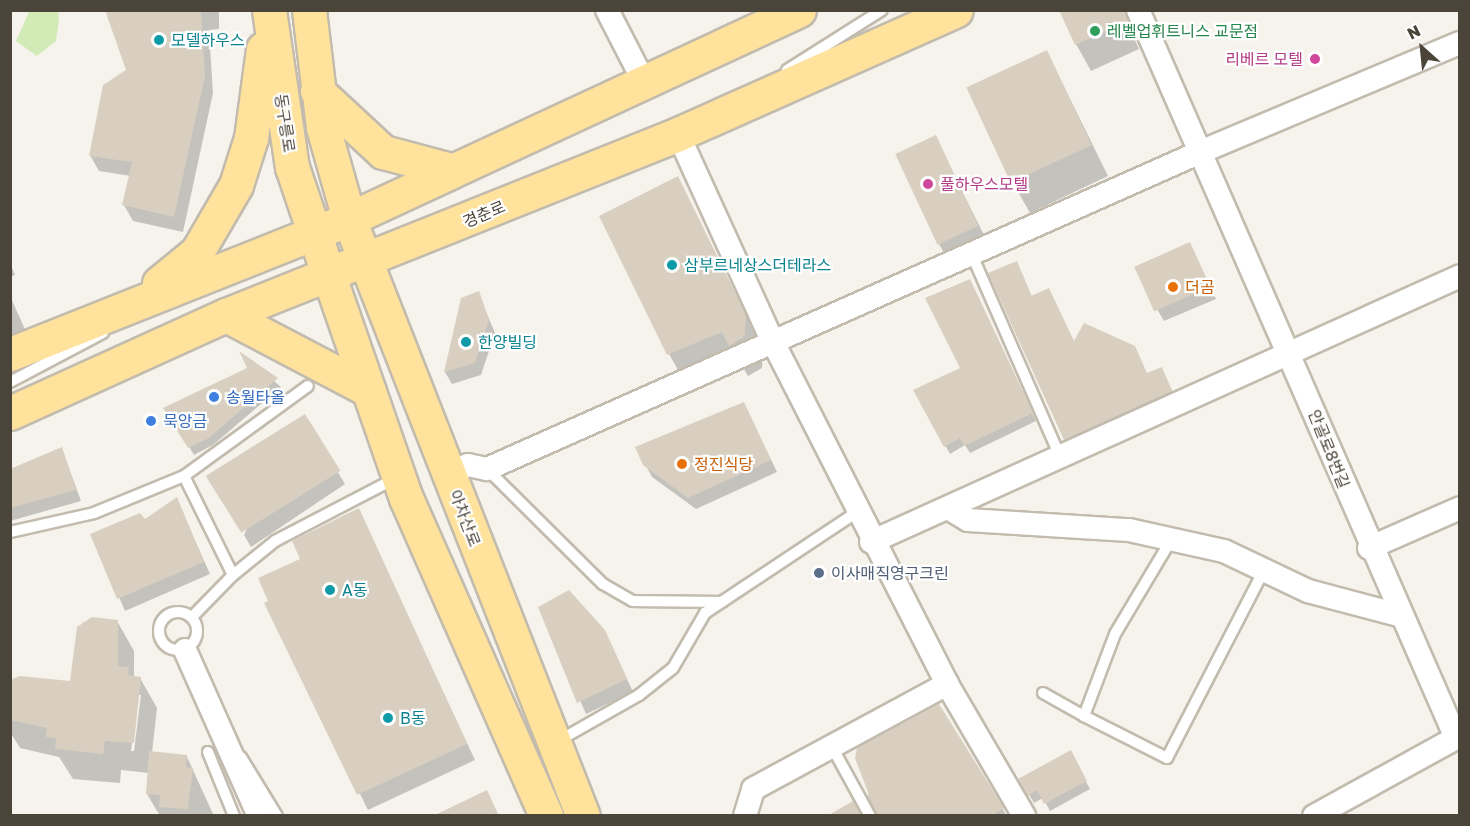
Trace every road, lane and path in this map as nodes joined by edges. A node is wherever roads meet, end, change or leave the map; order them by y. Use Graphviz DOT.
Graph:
graph roads {
  1 [pos="309,10"];
  2 [pos="607,10"];
  3 [pos="799,10"];
  4 [pos="882,10"];
  5 [pos="956,10"];
  6 [pos="1138,10"];
  7 [pos="269,11"];
  8 [pos="1460,43"];
  9 [pos="643,80"];
  10 [pos="317,91"];
  11 [pos="687,129"];
  12 [pos="1198,153"];
  13 [pos="451,170"];
  14 [pos="349,219"];
  15 [pos="314,232"];
  16 [pos="972,255"];
  17 [pos="366,261"];
  18 [pos="329,276"];
  19 [pos="1460,276"];
  20 [pos="179,285"];
  21 [pos="140,298"];
  22 [pos="225,315"];
  23 [pos="773,342"];
  24 [pos="10,354"];
  25 [pos="1290,354"];
  26 [pos="10,382"];
  27 [pos="308,386"];
  28 [pos="369,390"];
  29 [pos="10,413"];
  30 [pos="1060,456"];
  31 [pos="487,469"];
  32 [pos="447,472"];
  33 [pos="184,476"];
  34 [pos="399,476"];
  35 [pos="948,507"];
  36 [pos="1460,508"];
  37 [pos="857,512"];
  38 [pos="10,532"];
  39 [pos="1171,540"];
  40 [pos="871,542"];
  41 [pos="1369,548"];
  42 [pos="1264,570"];
  43 [pos="233,574"];
  44 [pos="722,602"];
  45 [pos="1399,615"];
  46 [pos="192,617"];
  47 [pos="185,650"];
  48 [pos="947,684"];
  49 [pos="1043,693"];
  50 [pos="1084,716"];
  51 [pos="223,733"];
  52 [pos="1458,739"];
  53 [pos="553,743"];
  54 [pos="832,747"];
  55 [pos="208,752"];
  56 [pos="1343,809"];
  57 [pos="234,816"];
  58 [pos="259,816"];
  59 [pos="277,816"];
  60 [pos="546,816"];
  61 [pos="583,816"];
  62 [pos="744,816"];
  63 [pos="870,816"];
  64 [pos="1024,816"];
  65 [pos="1314,816"];
  1 -- 10 [label="main road"];
  2 -- 9 [label="street"];
  3 -- 9 [label="main road"];
  4 -- 11 [label="lane"];
  5 -- 11 [label="main road, 경춘로"];
  6 -- 12 [label="street, 안골로8번길"];
  7 -- 15 [label="main road, 동구릉로"];
  7 -- 21 [label="main road"];
  8 -- 12 [label="street"];
  9 -- 13 [label="main road"];
  10 -- 13 [label="main road"];
  10 -- 14 [label="main road"];
  11 -- 17 [label="main road, 경춘로"];
  11 -- 23 [label="street"];
  12 -- 16 [label="street"];
  12 -- 25 [label="street, 안골로8번길"];
  13 -- 14 [label="main road"];
  14 -- 15 [label="main road"];
  14 -- 17 [label="main road, 아차산로"];
  15 -- 18 [label="main road"];
  15 -- 20 [label="main road"];
  16 -- 23 [label="street"];
  16 -- 30 [label="lane"];
  17 -- 18 [label="main road, 경춘로"];
  17 -- 32 [label="main road, 아차산로"];
  18 -- 22 [label="main road, 경춘로"];
  18 -- 28 [label="main road"];
  19 -- 25 [label="street"];
  20 -- 21 [label="main road"];
  20 -- 26 [label="lane"];
  21 -- 24 [label="main road"];
  22 -- 28 [label="main road"];
  22 -- 29 [label="main road, 경춘로"];
  23 -- 31 [label="street"];
  23 -- 37 [label="street"];
  25 -- 30 [label="street"];
  25 -- 41 [label="street, 안골로8번길"];
  27 -- 33 [label="lane"];
  28 -- 34 [label="main road"];
  30 -- 35 [label="street"];
  31 -- 32 [label="street"];
  31 -- 44 [label="lane"];
  32 -- 53 [label="main road, 아차산로"];
  33 -- 38 [label="lane"];
  33 -- 43 [label="lane"];
  34 -- 43 [label="lane"];
  34 -- 60 [label="main road"];
  35 -- 39 [label="street"];
  35 -- 40 [label="street"];
  36 -- 41 [label="street"];
  37 -- 40 [label="street"];
  37 -- 44 [label="lane"];
  39 -- 42 [label="street"];
  39 -- 50 [label="lane"];
  40 -- 48 [label="street"];
  41 -- 45 [label="street, 안골로8번길"];
  42 -- 45 [label="street"];
  42 -- 50 [label="lane"];
  43 -- 46 [label="lane"];
  44 -- 53 [label="lane"];
  45 -- 52 [label="street, 안골로8번길"];
  46 -- 47 [label="lane"];
  46 -- 47 [label="lane"];
  47 -- 51 [label="street"];
  48 -- 54 [label="street"];
  48 -- 64 [label="street"];
  49 -- 50 [label="lane"];
  51 -- 58 [label="street"];
  51 -- 59 [label="lane"];
  52 -- 56 [label="street, 안골로8번길"];
  53 -- 61 [label="main road, 아차산로"];
  54 -- 62 [label="street"];
  54 -- 63 [label="lane"];
  55 -- 57 [label="lane"];
  56 -- 65 [label="street, 안골로8번길"];
}
